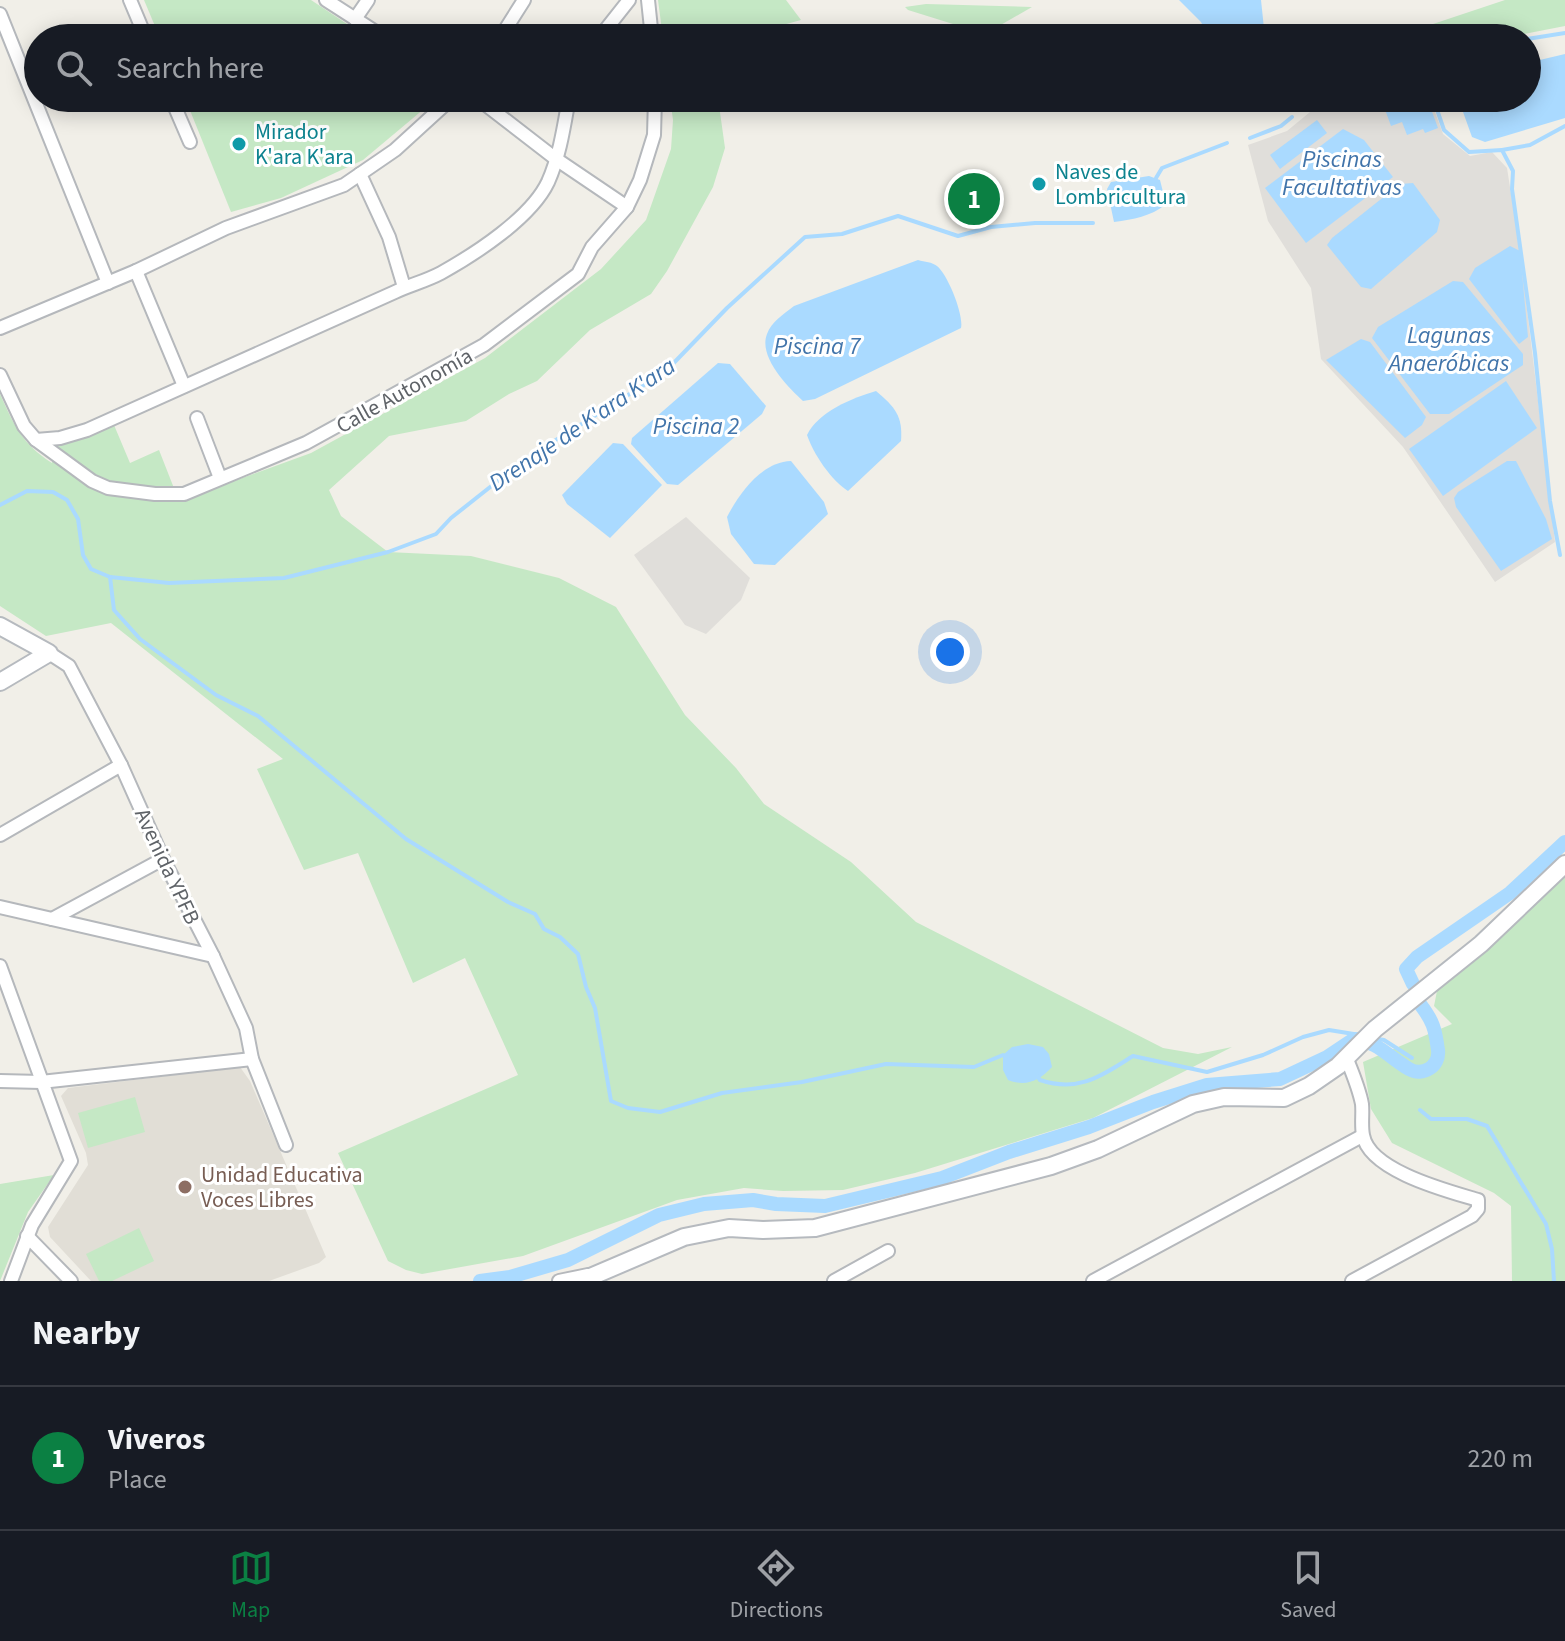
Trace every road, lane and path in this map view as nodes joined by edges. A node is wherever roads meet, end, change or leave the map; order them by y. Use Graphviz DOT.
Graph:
graph roads {
  1 [pos="130,0"];
  2 [pos="326,0"];
  3 [pos="368,0"];
  4 [pos="629,0"];
  5 [pos="648,0"];
  6 [pos="522,1"];
  7 [pos="0,14"];
  8 [pos="355,19"];
  9 [pos="140,24"];
  10 [pos="363,24"];
  11 [pos="508,24"];
  12 [pos="610,24"];
  13 [pos="651,24"];
  14 [pos="24,74"];
  15 [pos="39,112"];
  16 [pos="177,112"];
  17 [pos="437,112"];
  18 [pos="495,112"];
  19 [pos="566,112"];
  20 [pos="655,112"];
  21 [pos="190,142"];
  22 [pos="556,159"];
  23 [pos="360,174"];
  24 [pos="627,207"];
  25 [pos="136,271"];
  26 [pos="108,283"];
  27 [pos="404,287"];
  28 [pos="0,328"];
  29 [pos="0,375"];
  30 [pos="184,386"];
  31 [pos="197,418"];
  32 [pos="36,440"];
  33 [pos="220,478"];
  34 [pos="0,626"];
  35 [pos="49,653"];
  36 [pos="0,682"];
  37 [pos="121,765"];
  38 [pos="0,835"];
  39 [pos="163,859"];
  40 [pos="1565,864"];
  41 [pos="0,907"];
  42 [pos="52,919"];
  43 [pos="213,956"];
  44 [pos="0,966"];
  45 [pos="1351,1053"];
  46 [pos="252,1059"];
  47 [pos="0,1081"];
  48 [pos="41,1082"];
  49 [pos="1362,1136"];
  50 [pos="286,1145"];
  51 [pos="27,1236"];
  52 [pos="888,1251"];
  53 [pos="588,1278"];
  54 [pos="11,1281"];
  55 [pos="71,1281"];
  56 [pos="559,1281"];
  57 [pos="834,1281"];
  58 [pos="1093,1281"];
  59 [pos="1352,1281"];
  1 -- 9 [label="street"];
  2 -- 8 [label="street"];
  3 -- 8 [label="street"];
  4 -- 12 [label="street"];
  5 -- 13 [label="street"];
  6 -- 11 [label="street"];
  7 -- 14 [label="street"];
  8 -- 10 [label="street"];
  15 -- 26 [label="street"];
  16 -- 21 [label="street"];
  17 -- 23 [label="street"];
  18 -- 22 [label="street"];
  19 -- 22 [label="street"];
  20 -- 24 [label="street, Calle Autonomía"];
  22 -- 24 [label="street"];
  22 -- 27 [label="street"];
  23 -- 25 [label="street"];
  23 -- 27 [label="street"];
  24 -- 33 [label="street, Calle Autonomía"];
  25 -- 26 [label="street"];
  25 -- 30 [label="street"];
  26 -- 28 [label="street"];
  27 -- 30 [label="street"];
  29 -- 32 [label="street"];
  30 -- 32 [label="street"];
  31 -- 33 [label="street"];
  32 -- 33 [label="street, Calle Autonomía"];
  34 -- 35 [label="street, Avenida YPFB"];
  35 -- 36 [label="street"];
  35 -- 37 [label="street, Avenida YPFB"];
  37 -- 38 [label="street"];
  37 -- 39 [label="street, Avenida YPFB"];
  39 -- 42 [label="street"];
  39 -- 43 [label="street, Avenida YPFB"];
  40 -- 45 [label="street"];
  41 -- 42 [label="street"];
  42 -- 43 [label="street"];
  43 -- 46 [label="street, Avenida YPFB"];
  44 -- 48 [label="street"];
  45 -- 49 [label="street"];
  45 -- 53 [label="street"];
  46 -- 48 [label="street"];
  46 -- 50 [label="street, Avenida YPFB"];
  47 -- 48 [label="street"];
  48 -- 51 [label="street"];
  49 -- 58 [label="street"];
  49 -- 59 [label="street"];
  51 -- 54 [label="street"];
  51 -- 55 [label="street"];
  52 -- 57 [label="street"];
  53 -- 56 [label="street"];
}
